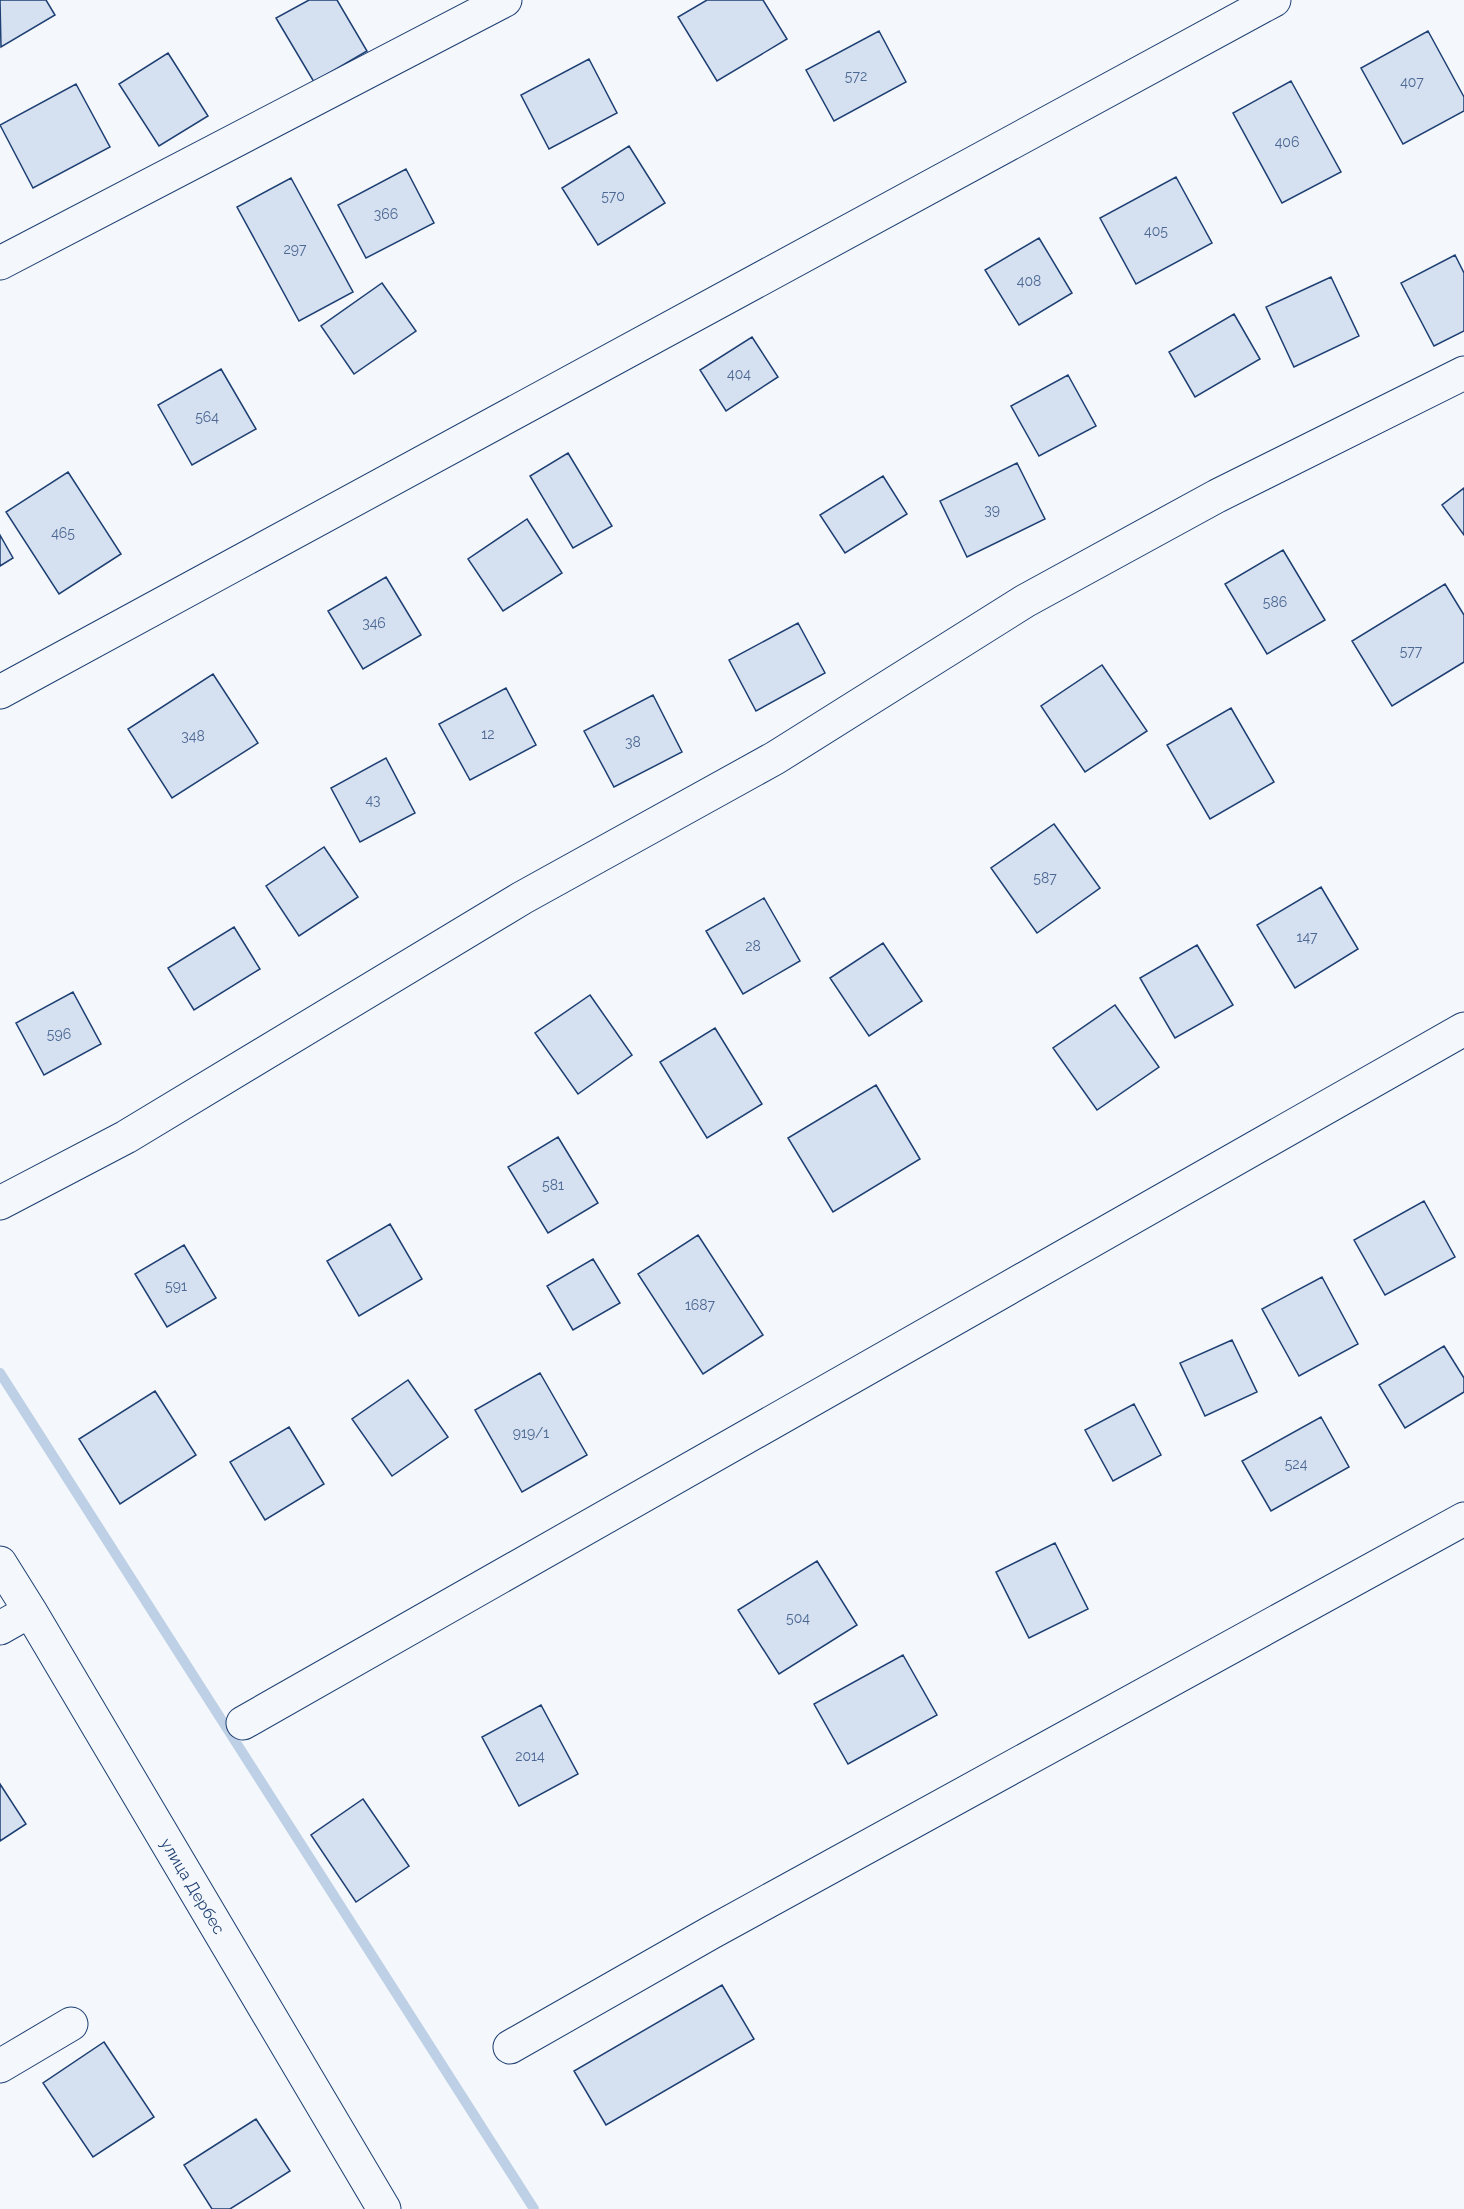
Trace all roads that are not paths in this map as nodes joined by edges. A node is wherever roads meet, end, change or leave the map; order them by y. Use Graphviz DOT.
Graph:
graph roads {
  1 [pos="506,0"];
  2 [pos="1274,0"];
  3 [pos="0,263"];
  4 [pos="1464,373"];
  5 [pos="0,692"];
  6 [pos="1464,1029"];
  7 [pos="0,1203"];
  8 [pos="1464,1519"];
  9 [pos="0,1563"];
  10 [pos="30,1611"];
  11 [pos="0,1628"];
  12 [pos="243,1723"];
  13 [pos="71,2024"];
  14 [pos="510,2047"];
  15 [pos="0,2066"];
  16 [pos="384,2209"];
  1 -- 3 [label="street"];
  2 -- 5 [label="street"];
  4 -- 7 [label="street"];
  6 -- 12 [label="street"];
  8 -- 14 [label="street"];
  9 -- 10 [label="street, улица Дербес"];
  10 -- 11 [label="street"];
  10 -- 16 [label="street, улица Дербес"];
  13 -- 15 [label="street"];
}
